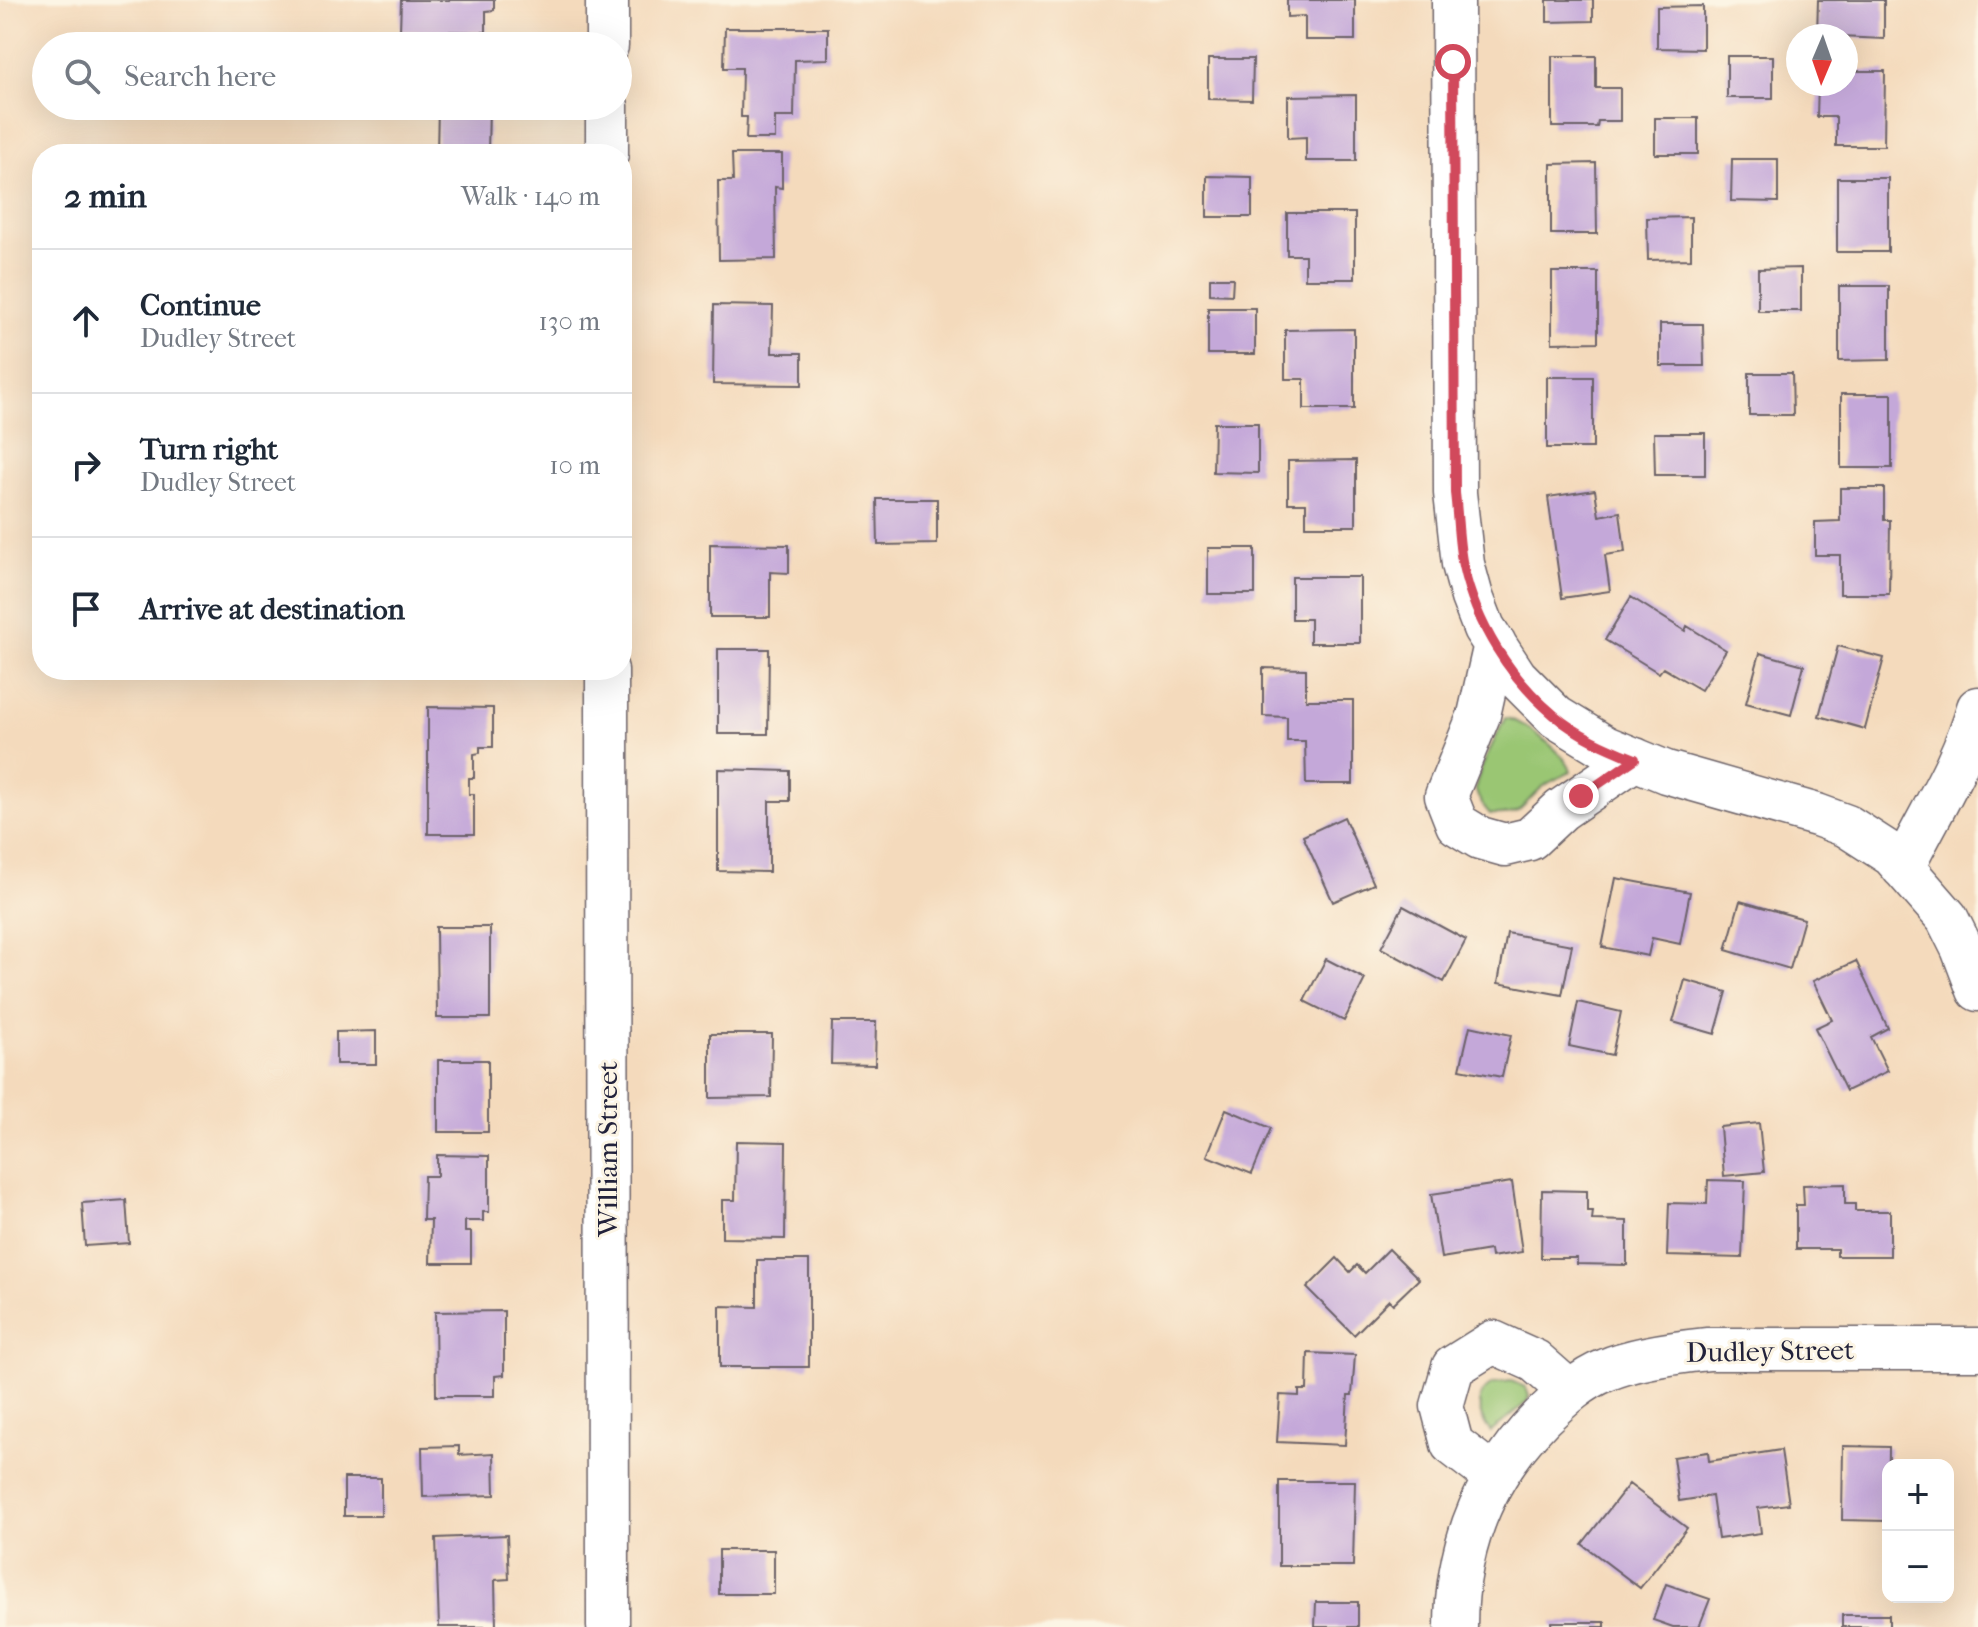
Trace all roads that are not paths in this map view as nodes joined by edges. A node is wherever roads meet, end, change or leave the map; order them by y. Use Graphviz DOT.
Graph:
graph roads {
  1 [pos="607,0"];
  2 [pos="1453,0"];
  3 [pos="607,32"];
  4 [pos="607,120"];
  5 [pos="607,144"];
  6 [pos="1495,644"];
  7 [pos="607,680"];
  8 [pos="1978,708"];
  9 [pos="1635,759"];
  10 [pos="1903,868"];
  11 [pos="1978,990"];
  12 [pos="1978,1349"];
  13 [pos="1569,1391"];
  14 [pos="1495,1477"];
  15 [pos="608,1627"];
  16 [pos="1456,1627"];
  1 -- 3 [label="street"];
  2 -- 6 [label="street"];
  4 -- 5 [label="street"];
  6 -- 9 [label="street"];
  6 -- 9 [label="street"];
  7 -- 15 [label="street, William Street"];
  8 -- 10 [label="street"];
  9 -- 10 [label="street"];
  10 -- 11 [label="street"];
  12 -- 13 [label="street, Dudley Street"];
  13 -- 14 [label="street, Dudley Street"];
  13 -- 14 [label="street"];
  14 -- 16 [label="street, Dudley Street"];
}
